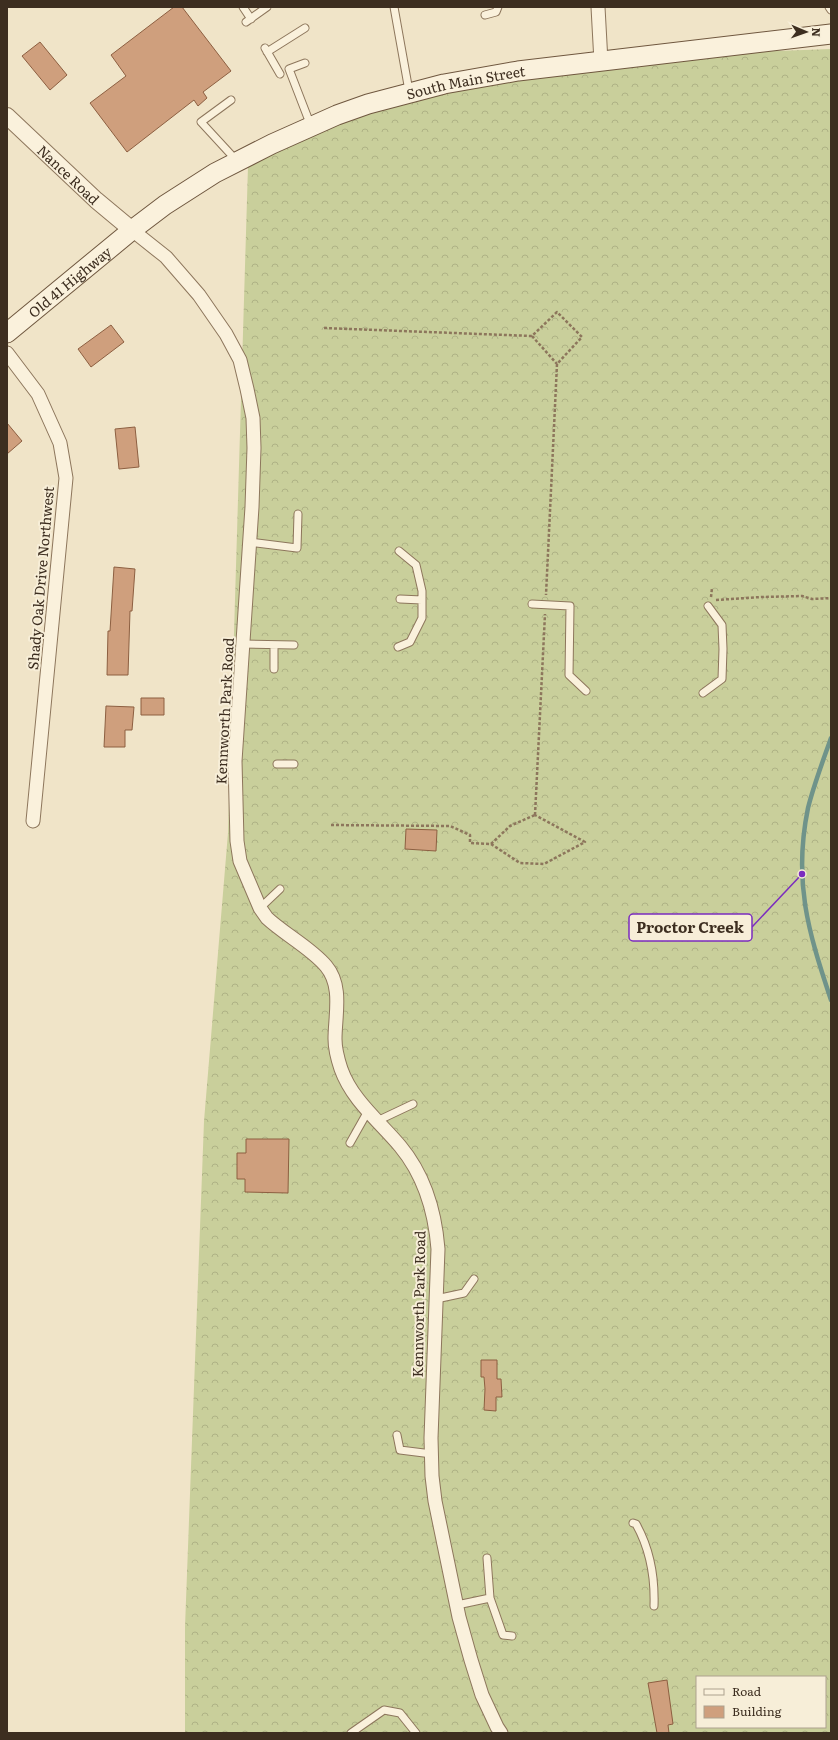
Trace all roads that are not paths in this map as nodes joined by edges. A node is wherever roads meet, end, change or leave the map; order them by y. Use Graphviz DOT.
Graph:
graph roads {
  1 [pos="243,7"];
  2 [pos="267,7"];
  3 [pos="394,7"];
  4 [pos="498,7"];
  5 [pos="598,7"];
  6 [pos="830,7"];
  7 [pos="831,10"];
  8 [pos="485,15"];
  9 [pos="305,28"];
  10 [pos="831,34"];
  11 [pos="601,62"];
  12 [pos="305,63"];
  13 [pos="280,74"];
  14 [pos="410,93"];
  15 [pos="231,100"];
  16 [pos="7,116"];
  17 [pos="311,127"];
  18 [pos="238,162"];
  19 [pos="132,230"];
  20 [pos="7,333"];
  21 [pos="7,353"];
  22 [pos="298,514"];
  23 [pos="249,542"];
  24 [pos="399,551"];
  25 [pos="400,599"];
  26 [pos="422,600"];
  27 [pos="532,604"];
  28 [pos="708,606"];
  29 [pos="242,644"];
  30 [pos="274,645"];
  31 [pos="294,646"];
  32 [pos="398,647"];
  33 [pos="274,669"];
  34 [pos="586,691"];
  35 [pos="703,693"];
  36 [pos="277,764"];
  37 [pos="294,764"];
  38 [pos="33,821"];
  39 [pos="280,889"];
  40 [pos="260,908"];
  41 [pos="413,1104"];
  42 [pos="368,1111"];
  43 [pos="377,1121"];
  44 [pos="350,1143"];
  45 [pos="474,1279"];
  46 [pos="436,1300"];
  47 [pos="397,1435"];
  48 [pos="432,1454"];
  49 [pos="633,1523"];
  50 [pos="487,1558"];
  51 [pos="490,1598"];
  52 [pos="457,1605"];
  53 [pos="654,1606"];
  54 [pos="512,1636"];
  55 [pos="351,1733"];
  56 [pos="416,1733"];
  57 [pos="502,1733"];
  1 -- 2 [label="lane"];
  3 -- 14 [label="lane"];
  4 -- 8 [label="lane"];
  5 -- 11 [label="street"];
  6 -- 7 [label="lane"];
  9 -- 13 [label="lane"];
  10 -- 11 [label="main road, South Main Street"];
  11 -- 14 [label="main road, South Main Street"];
  12 -- 17 [label="lane"];
  14 -- 17 [label="main road, South Main Street"];
  15 -- 18 [label="lane"];
  16 -- 19 [label="street, Nance Road"];
  17 -- 18 [label="main road, South Main Street"];
  18 -- 19 [label="main road, South Main Street"];
  19 -- 20 [label="main road, Old 41 Highway"];
  19 -- 23 [label="street, Kennworth Park Road"];
  21 -- 38 [label="street, Shady Oak Drive Northwest"];
  22 -- 23 [label="lane"];
  23 -- 29 [label="street, Kennworth Park Road"];
  24 -- 26 [label="lane"];
  25 -- 26 [label="lane"];
  26 -- 32 [label="lane"];
  27 -- 34 [label="lane"];
  28 -- 35 [label="lane"];
  29 -- 30 [label="lane"];
  29 -- 40 [label="street, Kennworth Park Road"];
  30 -- 31 [label="lane"];
  30 -- 33 [label="lane"];
  36 -- 37 [label="lane"];
  39 -- 40 [label="lane"];
  40 -- 42 [label="street, Kennworth Park Road"];
  41 -- 43 [label="lane"];
  42 -- 43 [label="street, Kennworth Park Road"];
  42 -- 44 [label="lane"];
  43 -- 46 [label="street, Kennworth Park Road"];
  45 -- 46 [label="lane"];
  46 -- 48 [label="street, Kennworth Park Road"];
  47 -- 48 [label="lane"];
  48 -- 52 [label="street, Kennworth Park Road"];
  49 -- 53 [label="lane"];
  50 -- 51 [label="lane"];
  51 -- 52 [label="lane"];
  51 -- 54 [label="lane"];
  52 -- 57 [label="street, Kennworth Park Road"];
  55 -- 56 [label="lane"];
}
